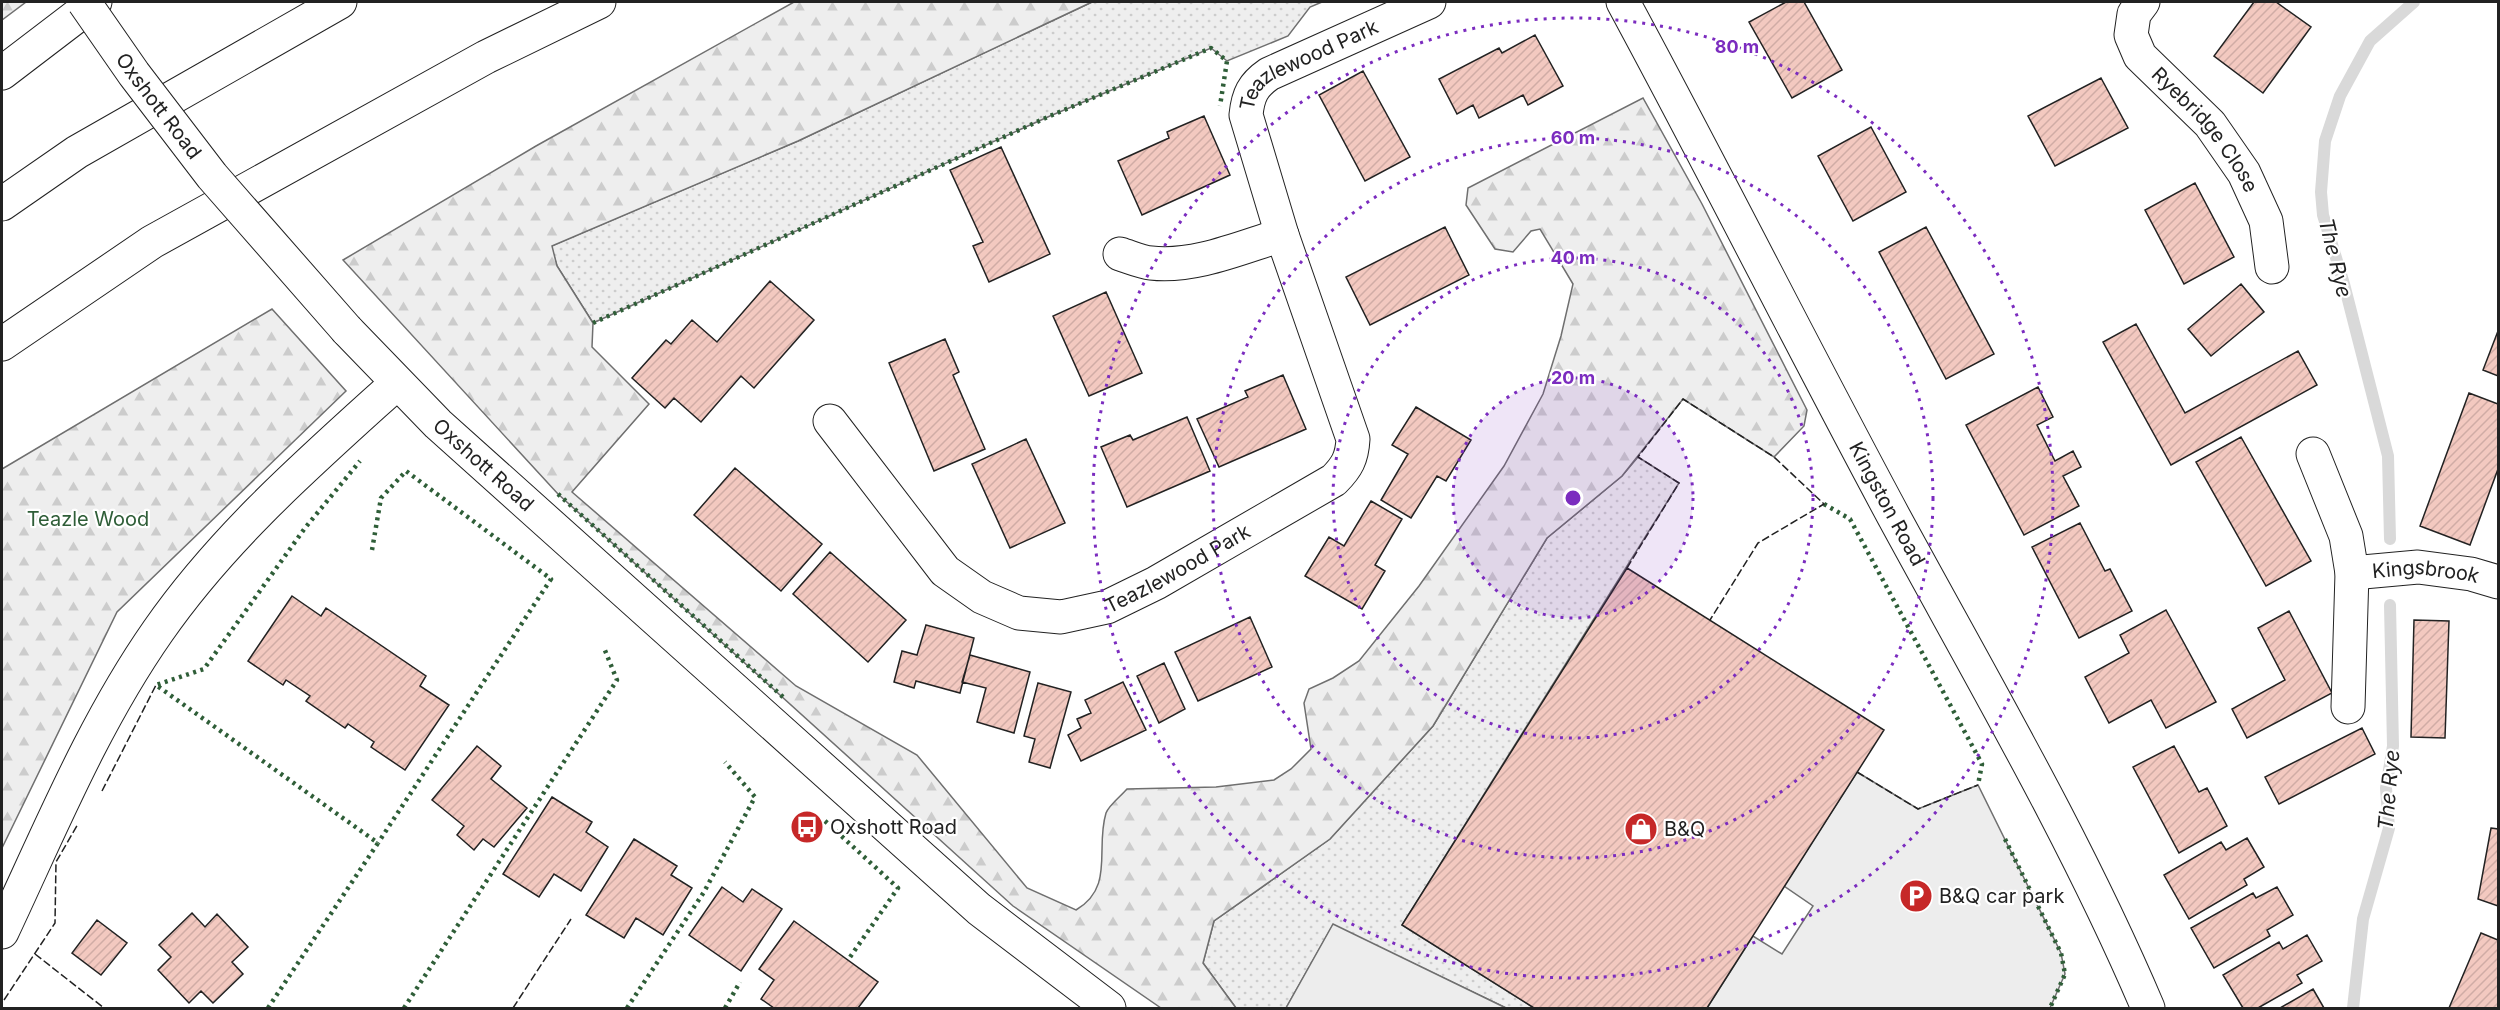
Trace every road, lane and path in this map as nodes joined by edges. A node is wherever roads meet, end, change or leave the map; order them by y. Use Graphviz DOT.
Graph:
graph roads {
  1 [pos="84,2"];
  2 [pos="94,2"];
  3 [pos="340,2"];
  4 [pos="599,2"];
  5 [pos="1429,2"];
  6 [pos="1623,2"];
  7 [pos="2143,2"];
  8 [pos="2,73"];
  9 [pos="2,204"];
  10 [pos="1282,235"];
  11 [pos="1120,254"];
  12 [pos="2272,267"];
  13 [pos="2,344"];
  14 [pos="397,383"];
  15 [pos="830,421"];
  16 [pos="2313,454"];
  17 [pos="2352,573"];
  18 [pos="2499,582"];
  19 [pos="2348,706"];
  20 [pos="2,932"];
  21 [pos="1109,1008"];
  22 [pos="2148,1008"];
  1 -- 14 [label="main road, Oxshott Road, bridge"];
  2 -- 8 [label="main road"];
  3 -- 9 [label="main road"];
  4 -- 13 [label="main road"];
  5 -- 10 [label="main road, Teazlewood Park"];
  6 -- 22 [label="main road, Kingston Road"];
  7 -- 12 [label="main road, Ryebridge Close"];
  10 -- 11 [label="main road"];
  10 -- 15 [label="main road, Teazlewood Park"];
  14 -- 20 [label="main road"];
  14 -- 21 [label="main road, Oxshott Road"];
  16 -- 17 [label="main road, Kingsbrook"];
  17 -- 18 [label="main road, Kingsbrook"];
  17 -- 19 [label="main road, Kingsbrook"];
}
